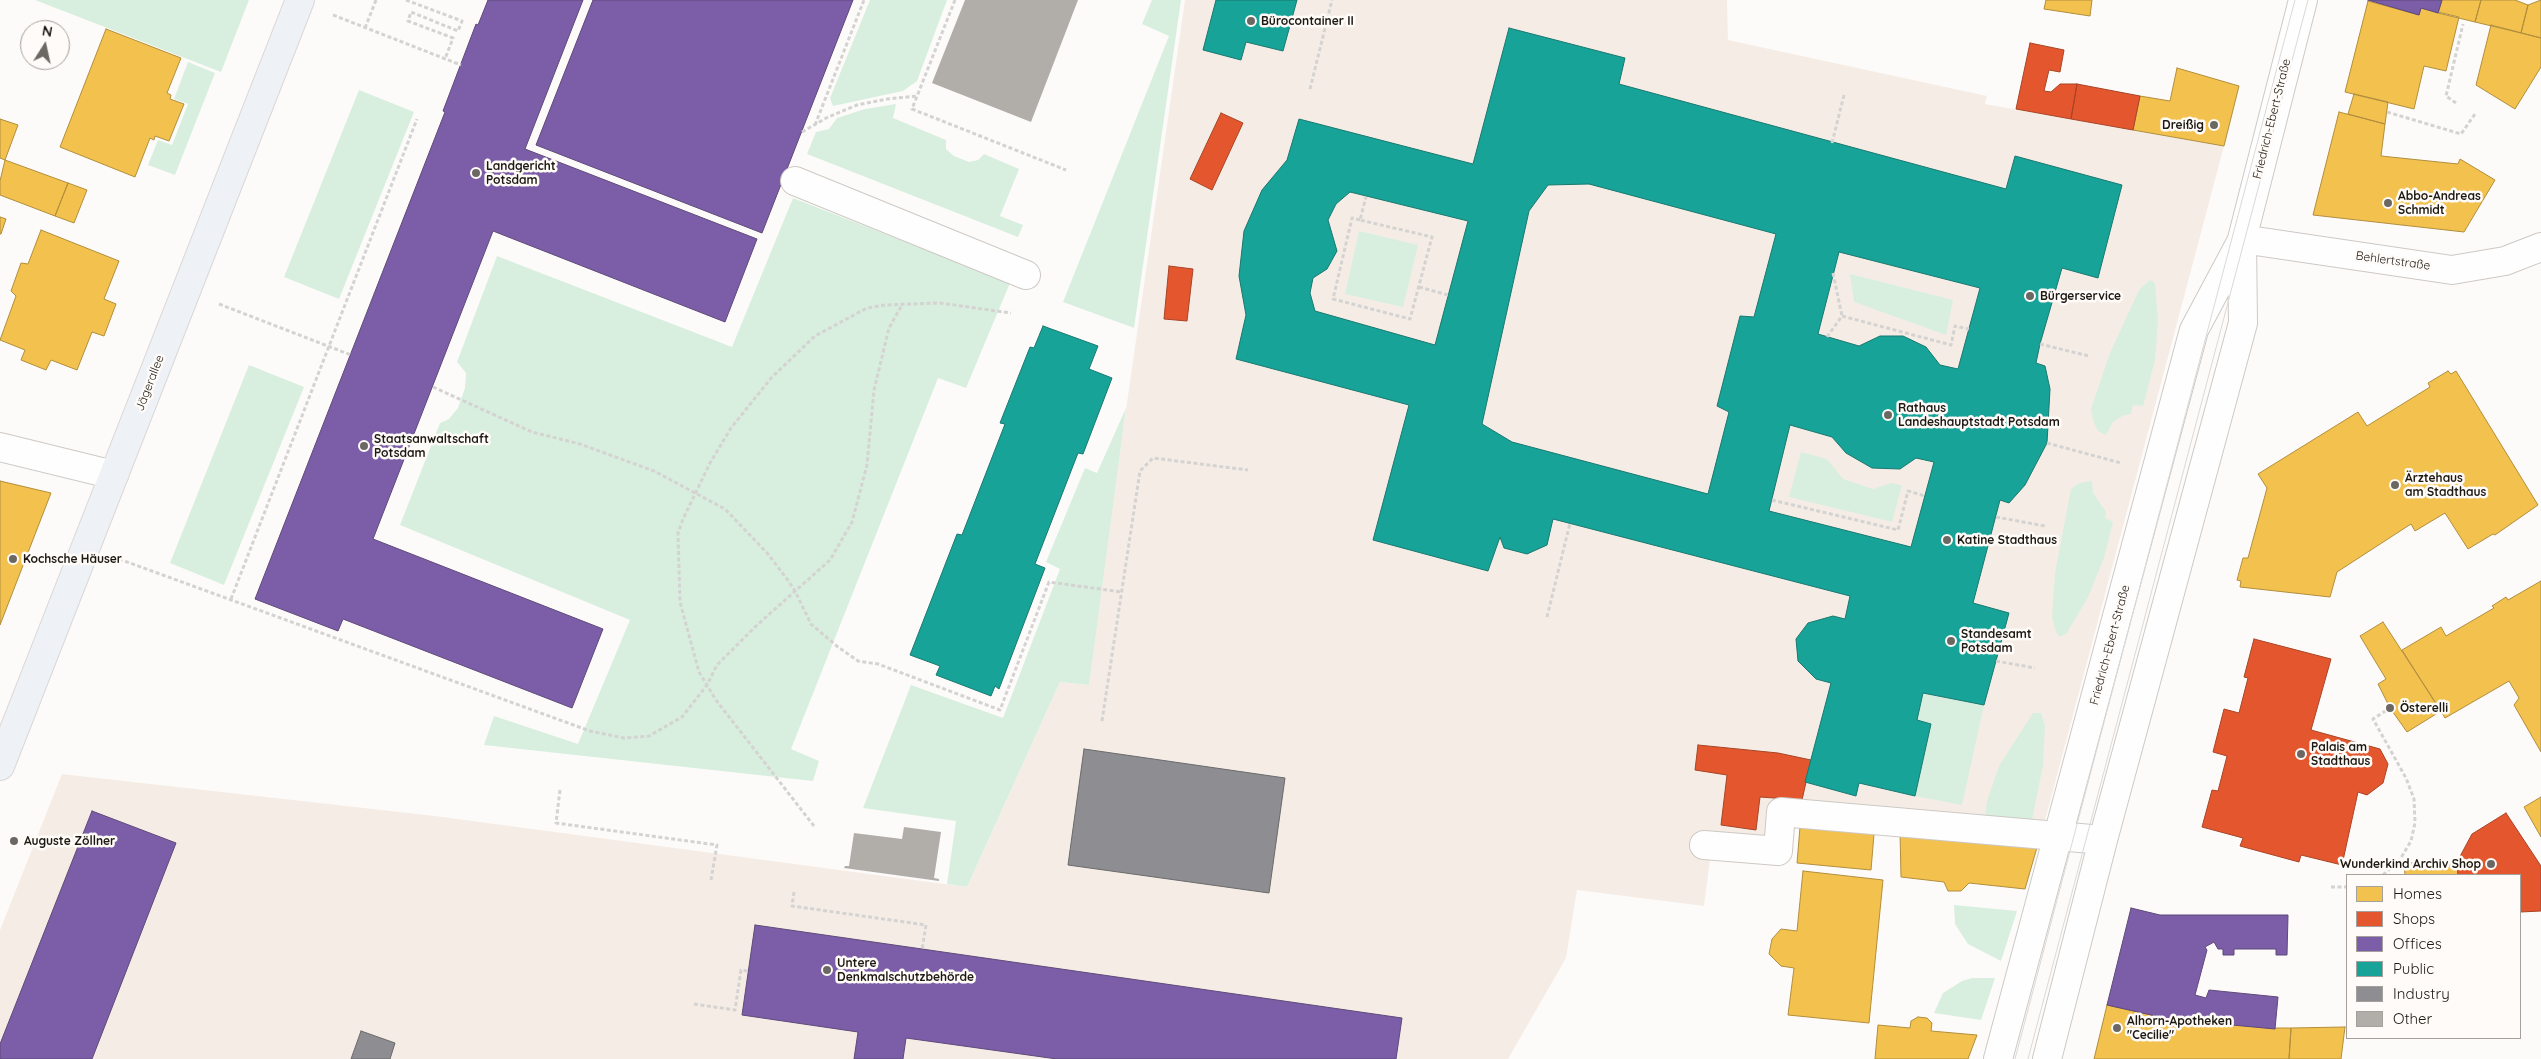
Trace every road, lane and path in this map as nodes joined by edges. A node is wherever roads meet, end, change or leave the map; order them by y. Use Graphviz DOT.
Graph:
graph roads {
  1 [pos="376,0"];
  2 [pos="406,0"];
  3 [pos="864,0"];
  4 [pos="955,0"];
  5 [pos="1332,0"];
  6 [pos="2303,0"];
  7 [pos="300,1"];
  8 [pos="2463,24"];
  9 [pos="365,28"];
  10 [pos="445,59"];
  11 [pos="461,65"];
  12 [pos="1310,89"];
  13 [pos="1844,95"];
  14 [pos="918,96"];
  15 [pos="2456,103"];
  16 [pos="2387,112"];
  17 [pos="2475,114"];
  18 [pos="417,119"];
  19 [pos="815,125"];
  20 [pos="802,132"];
  21 [pos="1832,144"];
  22 [pos="1066,170"];
  23 [pos="795,182"];
  24 [pos="1366,197"];
  25 [pos="1360,220"];
  26 [pos="2242,239"];
  27 [pos="2541,247"];
  28 [pos="1833,273"];
  29 [pos="1026,275"];
  30 [pos="1419,287"];
  31 [pos="186,291"];
  32 [pos="1448,295"];
  33 [pos="904,303"];
  34 [pos="1011,313"];
  35 [pos="1842,316"];
  36 [pos="1969,329"];
  37 [pos="1827,337"];
  38 [pos="2040,344"];
  39 [pos="329,347"];
  40 [pos="351,355"];
  41 [pos="2089,356"];
  42 [pos="433,387"];
  43 [pos="2047,443"];
  44 [pos="0,447"];
  45 [pos="2112,460"];
  46 [pos="1248,470"];
  47 [pos="114,475"];
  48 [pos="696,493"];
  49 [pos="1925,496"];
  50 [pos="1772,500"];
  51 [pos="1996,517"];
  52 [pos="1570,523"];
  53 [pos="2045,526"];
  54 [pos="86,546"];
  55 [pos="796,591"];
  56 [pos="1122,592"];
  57 [pos="230,599"];
  58 [pos="1548,617"];
  59 [pos="1996,661"];
  60 [pos="2035,668"];
  61 [pos="707,685"];
  62 [pos="2390,708"];
  63 [pos="1102,721"];
  64 [pos="0,766"];
  65 [pos="560,790"];
  66 [pos="814,826"];
  67 [pos="2059,836"];
  68 [pos="2103,840"];
  69 [pos="1704,844"];
  70 [pos="2383,874"];
  71 [pos="712,880"];
  72 [pos="2346,887"];
  73 [pos="2331,888"];
  74 [pos="794,892"];
  75 [pos="922,950"];
  76 [pos="748,971"];
  77 [pos="694,1004"];
  78 [pos="1998,1059"];
  79 [pos="2047,1059"];
  1 -- 9 [label="path"];
  2 -- 10 [label="path"];
  3 -- 19 [label="path"];
  4 -- 14 [label="path"];
  5 -- 12 [label="path"];
  6 -- 26 [label="street, Friedrich-Ebert-Straße"];
  7 -- 9 [label="path"];
  7 -- 31 [label="main road, Jägerallee"];
  8 -- 15 [label="path"];
  9 -- 10 [label="path"];
  10 -- 11 [label="path"];
  13 -- 21 [label="path"];
  14 -- 19 [label="path"];
  14 -- 22 [label="path"];
  16 -- 17 [label="path"];
  18 -- 39 [label="path"];
  19 -- 20 [label="path"];
  23 -- 29 [label="street"];
  24 -- 25 [label="path"];
  25 -- 30 [label="path"];
  25 -- 30 [label="path"];
  26 -- 27 [label="street, Behlertstraße"];
  26 -- 67 [label="street, Friedrich-Ebert-Straße"];
  26 -- 68 [label="street, Friedrich-Ebert-Straße"];
  28 -- 35 [label="path"];
  30 -- 32 [label="path"];
  31 -- 39 [label="path"];
  31 -- 47 [label="main road, Jägerallee"];
  33 -- 34 [label="path"];
  33 -- 48 [label="path"];
  33 -- 55 [label="path"];
  35 -- 36 [label="path"];
  35 -- 37 [label="path"];
  38 -- 41 [label="path"];
  39 -- 40 [label="path"];
  39 -- 57 [label="path"];
  42 -- 48 [label="path"];
  43 -- 45 [label="path"];
  44 -- 47 [label="street"];
  46 -- 56 [label="path"];
  47 -- 54 [label="main road, Jägerallee"];
  48 -- 55 [label="path"];
  48 -- 61 [label="path"];
  49 -- 50 [label="path"];
  51 -- 53 [label="path"];
  52 -- 58 [label="path"];
  54 -- 57 [label="path"];
  54 -- 64 [label="main road, Jägerallee"];
  55 -- 56 [label="path"];
  55 -- 61 [label="path"];
  56 -- 63 [label="path"];
  57 -- 61 [label="path"];
  59 -- 60 [label="path"];
  61 -- 66 [label="path"];
  62 -- 70 [label="path"];
  65 -- 71 [label="path"];
  67 -- 68 [label="street"];
  67 -- 69 [label="street"];
  67 -- 78 [label="street, Friedrich-Ebert-Straße"];
  68 -- 79 [label="street, Friedrich-Ebert-Straße"];
  72 -- 73 [label="path"];
  74 -- 75 [label="path"];
  76 -- 77 [label="path"];
}
